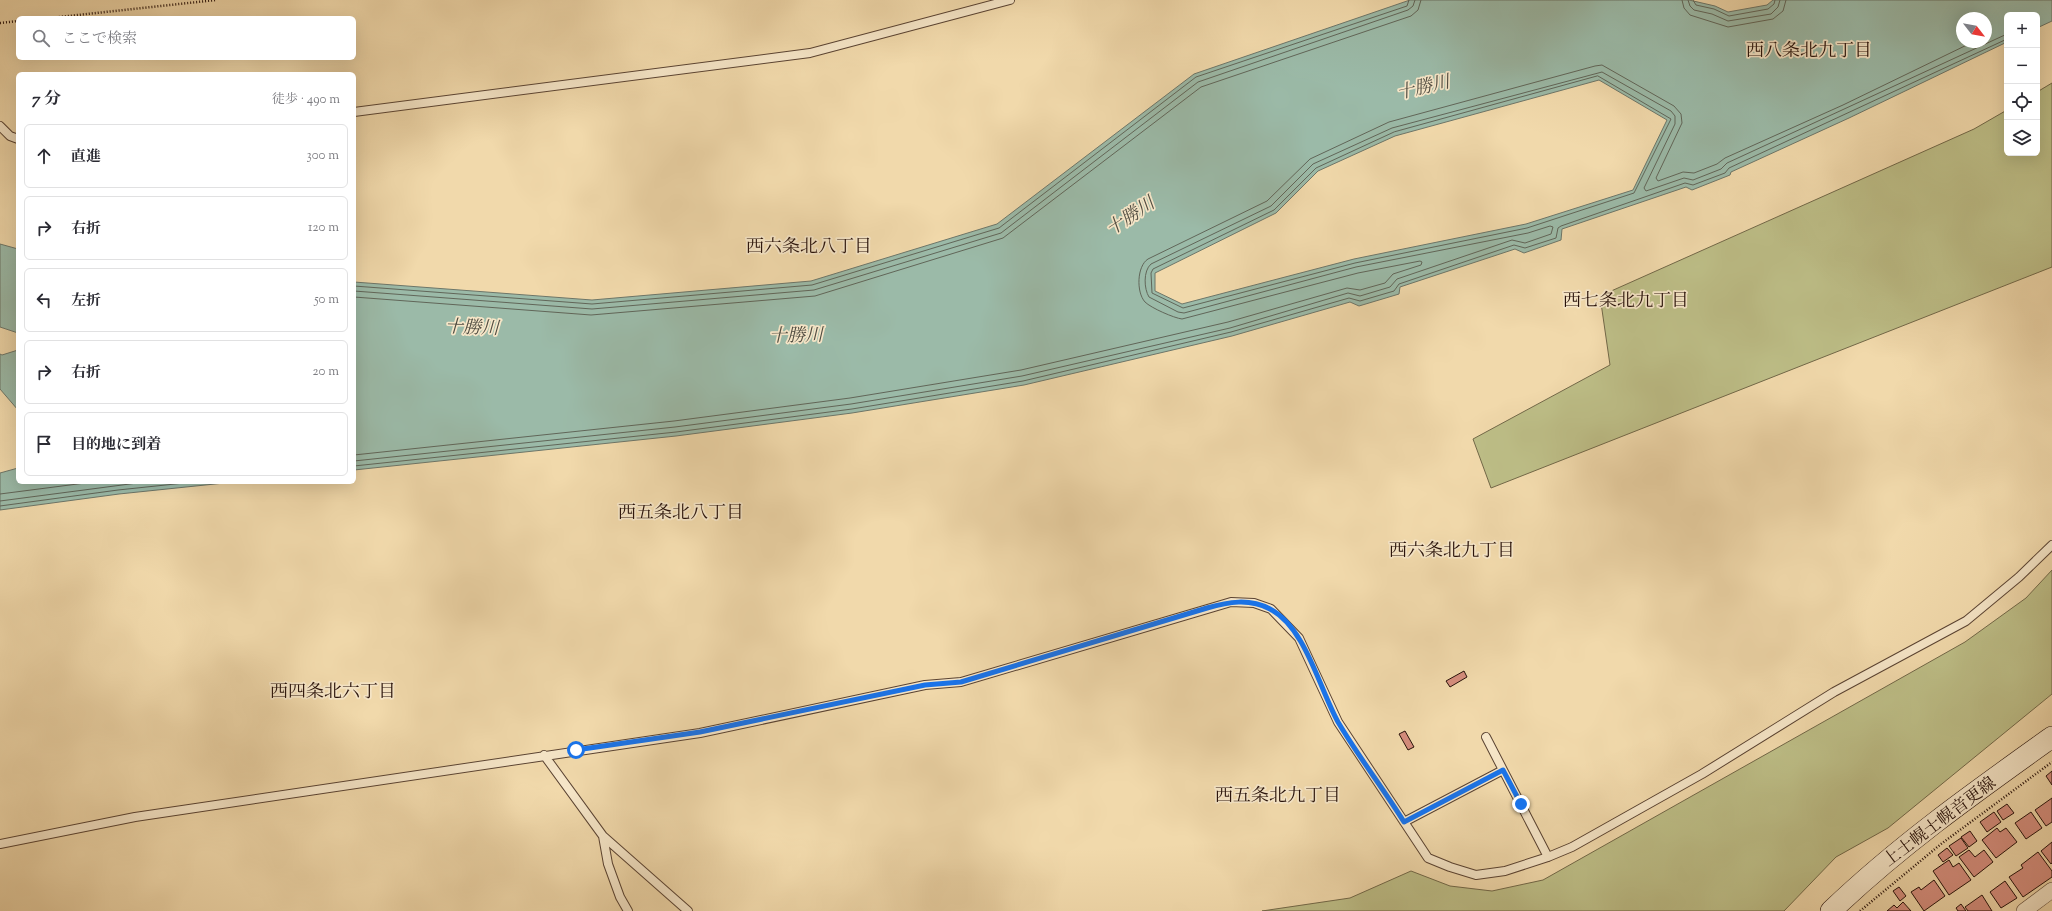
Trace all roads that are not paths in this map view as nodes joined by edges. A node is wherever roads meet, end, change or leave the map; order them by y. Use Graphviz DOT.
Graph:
graph roads {
  1 [pos="1010,0"];
  2 [pos="356,112"];
  3 [pos="0,126"];
  4 [pos="16,138"];
  5 [pos="2052,545"];
  6 [pos="1486,737"];
  7 [pos="2052,737"];
  8 [pos="544,755"];
  9 [pos="1503,770"];
  10 [pos="1404,822"];
  11 [pos="603,836"];
  12 [pos="0,844"];
  13 [pos="1548,857"];
  14 [pos="2052,890"];
  15 [pos="628,911"];
  16 [pos="688,911"];
  17 [pos="1831,911"];
  18 [pos="2024,911"];
  1 -- 2 [label="lane"];
  3 -- 4 [label="lane"];
  5 -- 13 [label="lane"];
  6 -- 9 [label="lane"];
  7 -- 17 [label="main road, 上士幌士幌音更線"];
  8 -- 10 [label="lane"];
  8 -- 11 [label="lane"];
  8 -- 12 [label="lane"];
  9 -- 10 [label="lane"];
  9 -- 13 [label="lane"];
  10 -- 13 [label="lane"];
  11 -- 15 [label="lane"];
  11 -- 16 [label="lane"];
  14 -- 18 [label="street"];
}
